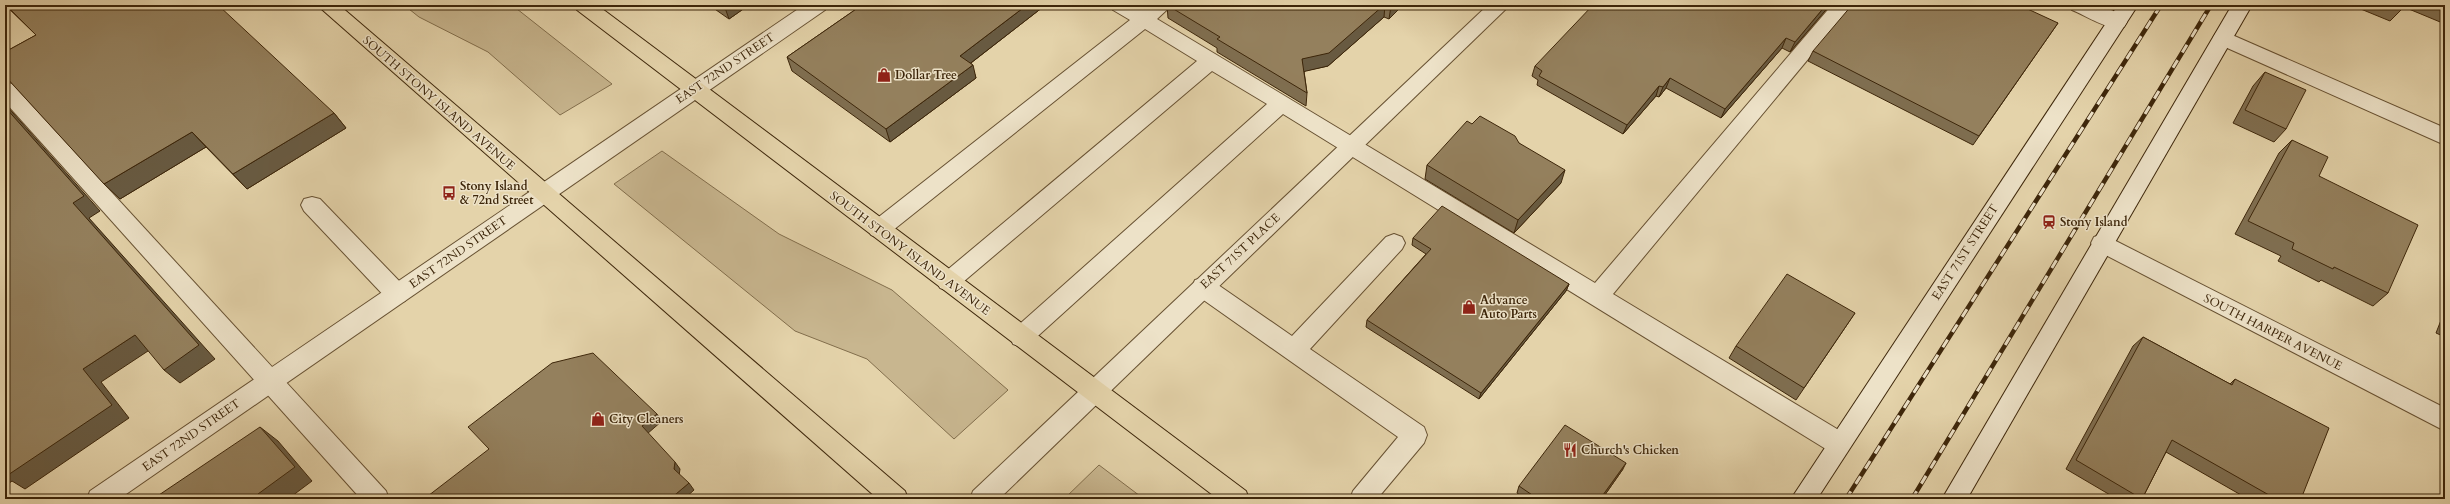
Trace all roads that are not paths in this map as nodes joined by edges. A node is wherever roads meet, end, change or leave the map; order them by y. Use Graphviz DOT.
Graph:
graph roads {
  1 [pos="327,5"];
  2 [pos="584,5"];
  3 [pos="818,5"];
  4 [pos="1120,5"];
  5 [pos="1162,5"];
  6 [pos="1500,5"];
  7 [pos="1843,5"];
  8 [pos="2079,5"];
  9 [pos="2242,5"];
  10 [pos="2122,14"];
  11 [pos="1144,19"];
  12 [pos="2223,38"];
  13 [pos="1212,60"];
  14 [pos="5,89"];
  15 [pos="695,89"];
  16 [pos="1282,103"];
  17 [pos="2445,137"];
  18 [pos="1352,146"];
  19 [pos="544,193"];
  20 [pos="312,206"];
  21 [pos="879,229"];
  22 [pos="1394,243"];
  23 [pos="2102,244"];
  24 [pos="948,282"];
  25 [pos="1203,287"];
  26 [pos="396,294"];
  27 [pos="1598,296"];
  28 [pos="1021,337"];
  29 [pos="1293,351"];
  30 [pos="270,381"];
  31 [pos="1094,391"];
  32 [pos="2445,420"];
  33 [pos="1838,443"];
  34 [pos="99,499"];
  35 [pos="377,499"];
  36 [pos="896,499"];
  37 [pos="982,499"];
  38 [pos="1237,499"];
  39 [pos="1362,499"];
  40 [pos="1803,499"];
  41 [pos="1954,499"];
  1 -- 19 [label="highway, SOUTH STONY ISLAND AVENUE"];
  2 -- 15 [label="highway, SOUTH STONY ISLAND AVENUE"];
  3 -- 15 [label="street, EAST 72ND STREET"];
  4 -- 11 [label="street"];
  5 -- 11 [label="street"];
  6 -- 18 [label="street, EAST 71ST PLACE"];
  7 -- 27 [label="street"];
  8 -- 10 [label="street"];
  9 -- 12 [label="street"];
  10 -- 33 [label="street, EAST 71ST STREET"];
  11 -- 13 [label="street"];
  11 -- 21 [label="street"];
  12 -- 17 [label="street"];
  12 -- 23 [label="street"];
  13 -- 16 [label="street"];
  13 -- 24 [label="street"];
  14 -- 30 [label="street"];
  15 -- 19 [label="street, EAST 72ND STREET"];
  15 -- 21 [label="highway, SOUTH STONY ISLAND AVENUE"];
  16 -- 18 [label="street"];
  16 -- 28 [label="street"];
  18 -- 25 [label="street, EAST 71ST PLACE"];
  18 -- 27 [label="street"];
  19 -- 26 [label="street, EAST 72ND STREET"];
  19 -- 36 [label="highway, SOUTH STONY ISLAND AVENUE"];
  20 -- 26 [label="street"];
  21 -- 24 [label="highway, SOUTH STONY ISLAND AVENUE"];
  22 -- 29 [label="street"];
  23 -- 32 [label="street, SOUTH HARPER AVENUE"];
  23 -- 41 [label="street"];
  24 -- 28 [label="highway, SOUTH STONY ISLAND AVENUE"];
  25 -- 29 [label="street"];
  25 -- 31 [label="street, EAST 71ST PLACE"];
  26 -- 30 [label="street, EAST 72ND STREET"];
  27 -- 33 [label="street"];
  28 -- 31 [label="highway, SOUTH STONY ISLAND AVENUE"];
  29 -- 39 [label="street"];
  30 -- 34 [label="street, EAST 72ND STREET"];
  30 -- 35 [label="street"];
  31 -- 37 [label="street, EAST 71ST PLACE"];
  31 -- 38 [label="highway, SOUTH STONY ISLAND AVENUE"];
  33 -- 40 [label="street, EAST 71ST STREET"];
}
